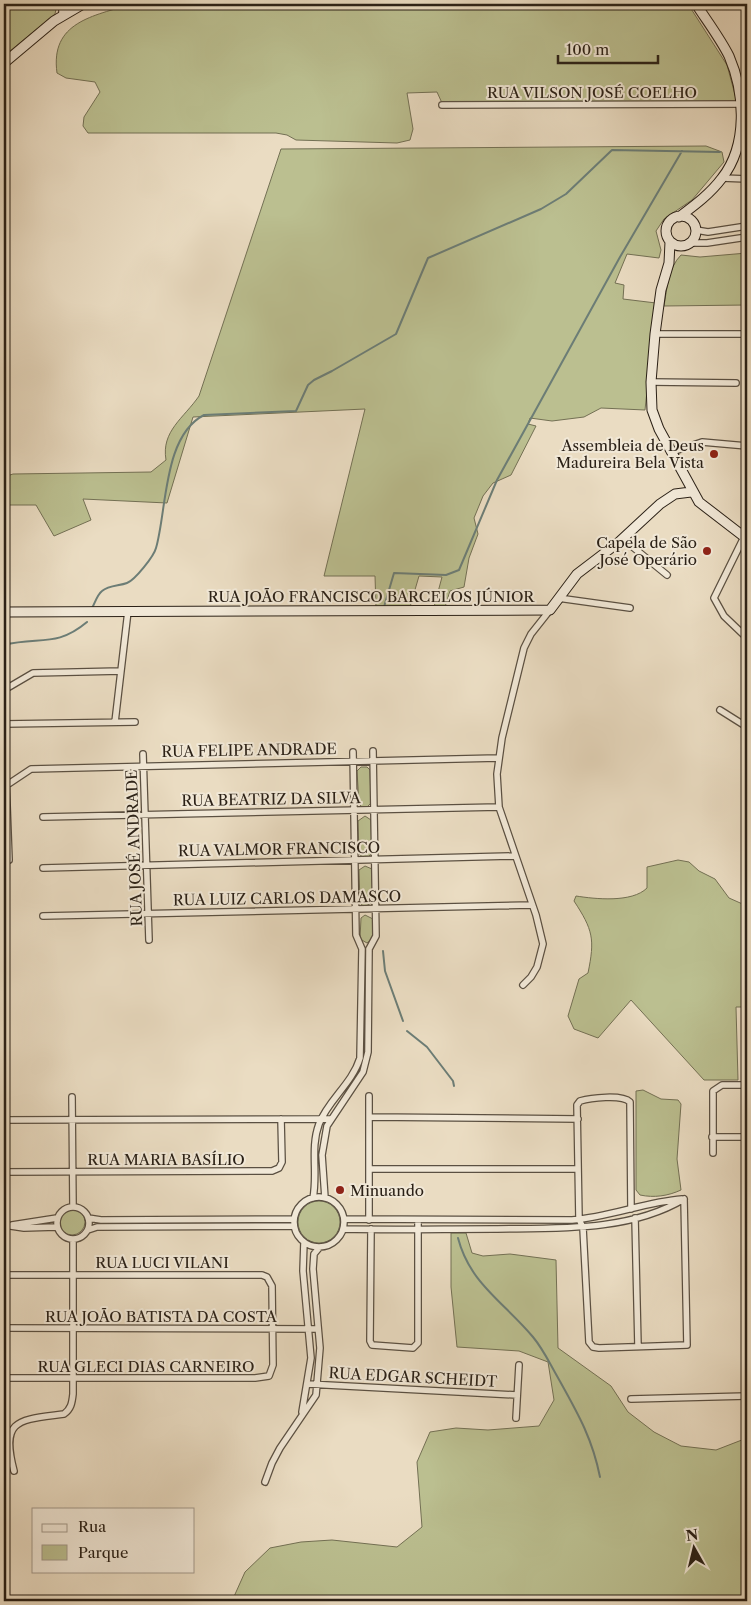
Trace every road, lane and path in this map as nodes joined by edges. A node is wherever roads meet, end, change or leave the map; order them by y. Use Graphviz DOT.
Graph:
graph roads {
  1 [pos="62,4"];
  2 [pos="83,4"];
  3 [pos="696,4"];
  4 [pos="62,14"];
  5 [pos="4,63"];
  6 [pos="742,104"];
  7 [pos="442,105"];
  8 [pos="737,144"];
  9 [pos="747,144"];
  10 [pos="722,178"];
  11 [pos="747,179"];
  12 [pos="700,202"];
  13 [pos="679,217"];
  14 [pos="694,226"];
  15 [pos="747,226"];
  16 [pos="747,237"];
  17 [pos="670,242"];
  18 [pos="687,244"];
  19 [pos="669,262"];
  20 [pos="655,334"];
  21 [pos="747,334"];
  22 [pos="651,382"];
  23 [pos="736,383"];
  24 [pos="747,446"];
  25 [pos="672,452"];
  26 [pos="691,492"];
  27 [pos="623,538"];
  28 [pos="745,538"];
  29 [pos="667,575"];
  30 [pos="558,598"];
  31 [pos="630,608"];
  32 [pos="550,610"];
  33 [pos="128,611"];
  34 [pos="4,612"];
  35 [pos="747,637"];
  36 [pos="121,671"];
  37 [pos="4,690"];
  38 [pos="720,710"];
  39 [pos="115,722"];
  40 [pos="135,722"];
  41 [pos="4,724"];
  42 [pos="747,727"];
  43 [pos="373,751"];
  44 [pos="353,752"];
  45 [pos="143,754"];
  46 [pos="498,758"];
  47 [pos="373,760"];
  48 [pos="353,761"];
  49 [pos="144,765"];
  50 [pos="5,788"];
  51 [pos="499,807"];
  52 [pos="354,810"];
  53 [pos="374,810"];
  54 [pos="145,815"];
  55 [pos="43,817"];
  56 [pos="6,838"];
  57 [pos="514,856"];
  58 [pos="374,859"];
  59 [pos="9,860"];
  60 [pos="355,860"];
  61 [pos="147,865"];
  62 [pos="43,868"];
  63 [pos="532,905"];
  64 [pos="356,909"];
  65 [pos="375,909"];
  66 [pos="148,914"];
  67 [pos="42,916"];
  68 [pos="149,940"];
  69 [pos="362,949"];
  70 [pos="369,949"];
  71 [pos="523,985"];
  72 [pos="747,1041"];
  73 [pos="746,1085"];
  74 [pos="369,1096"];
  75 [pos="72,1097"];
  76 [pos="369,1117"];
  77 [pos="281,1119"];
  78 [pos="321,1119"];
  79 [pos="330,1119"];
  80 [pos="578,1119"];
  81 [pos="4,1120"];
  82 [pos="72,1120"];
  83 [pos="712,1137"];
  84 [pos="747,1137"];
  85 [pos="713,1153"];
  86 [pos="578,1169"];
  87 [pos="369,1170"];
  88 [pos="4,1172"];
  89 [pos="73,1172"];
  90 [pos="313,1198"];
  91 [pos="326,1198"];
  92 [pos="684,1199"];
  93 [pos="73,1207"];
  94 [pos="630,1209"];
  95 [pos="57,1218"];
  96 [pos="88,1218"];
  97 [pos="635,1218"];
  98 [pos="345,1219"];
  99 [pos="369,1220"];
  100 [pos="418,1220"];
  101 [pos="579,1220"];
  102 [pos="294,1223"];
  103 [pos="4,1225"];
  104 [pos="11,1225"];
  105 [pos="56,1227"];
  106 [pos="583,1228"];
  107 [pos="344,1229"];
  108 [pos="371,1229"];
  109 [pos="88,1230"];
  110 [pos="418,1230"];
  111 [pos="73,1240"];
  112 [pos="304,1242"];
  113 [pos="319,1248"];
  114 [pos="4,1275"];
  115 [pos="73,1275"];
  116 [pos="4,1328"];
  117 [pos="73,1328"];
  118 [pos="273,1329"];
  119 [pos="309,1329"];
  120 [pos="318,1329"];
  121 [pos="638,1346"];
  122 [pos="519,1365"];
  123 [pos="4,1378"];
  124 [pos="73,1378"];
  125 [pos="308,1384"];
  126 [pos="318,1385"];
  127 [pos="517,1395"];
  128 [pos="747,1396"];
  129 [pos="631,1399"];
  130 [pos="302,1414"];
  131 [pos="516,1418"];
  132 [pos="14,1471"];
  133 [pos="265,1482"];
  1 -- 4 [label="street"];
  2 -- 4 [label="street"];
  3 -- 6 [label="street"];
  4 -- 5 [label="street"];
  6 -- 7 [label="street, RUA VILSON JOSÉ COELHO"];
  6 -- 8 [label="street"];
  8 -- 9 [label="street"];
  8 -- 10 [label="street"];
  10 -- 11 [label="street"];
  10 -- 12 [label="street"];
  12 -- 13 [label="street"];
  12 -- 14 [label="street"];
  13 -- 14 [label="street"];
  13 -- 17 [label="street"];
  14 -- 15 [label="street"];
  14 -- 18 [label="street"];
  16 -- 18 [label="street"];
  17 -- 18 [label="street"];
  17 -- 19 [label="street"];
  18 -- 19 [label="street"];
  19 -- 20 [label="street"];
  20 -- 21 [label="street"];
  20 -- 22 [label="street"];
  22 -- 23 [label="street"];
  22 -- 25 [label="street"];
  24 -- 25 [label="street"];
  25 -- 26 [label="street"];
  26 -- 27 [label="street, RUA JOÃO FRANCISCO BARCELOS JÚNIOR"];
  26 -- 28 [label="street"];
  27 -- 29 [label="street"];
  27 -- 30 [label="street, RUA JOÃO FRANCISCO BARCELOS JÚNIOR"];
  28 -- 35 [label="street"];
  30 -- 31 [label="street"];
  30 -- 32 [label="street, RUA JOÃO FRANCISCO BARCELOS JÚNIOR"];
  32 -- 33 [label="street, RUA JOÃO FRANCISCO BARCELOS JÚNIOR"];
  32 -- 46 [label="street"];
  33 -- 34 [label="street, RUA JOÃO FRANCISCO BARCELOS JÚNIOR"];
  33 -- 36 [label="street"];
  36 -- 37 [label="street"];
  36 -- 39 [label="street"];
  38 -- 42 [label="street"];
  39 -- 40 [label="street"];
  39 -- 41 [label="street"];
  41 -- 50 [label="street"];
  43 -- 47 [label="street"];
  44 -- 48 [label="street"];
  45 -- 49 [label="street, RUA JOSÉ ANDRADE"];
  46 -- 47 [label="street, RUA FELIPE ANDRADE"];
  46 -- 51 [label="street"];
  47 -- 48 [label="street, RUA FELIPE ANDRADE"];
  47 -- 53 [label="street"];
  48 -- 49 [label="street, RUA FELIPE ANDRADE"];
  48 -- 52 [label="street"];
  49 -- 50 [label="street, RUA FELIPE ANDRADE"];
  49 -- 54 [label="street, RUA JOSÉ ANDRADE"];
  50 -- 56 [label="street"];
  51 -- 53 [label="street, RUA BEATRIZ DA SILVA"];
  51 -- 57 [label="street"];
  52 -- 53 [label="street, RUA BEATRIZ DA SILVA"];
  52 -- 54 [label="street, RUA BEATRIZ DA SILVA"];
  52 -- 60 [label="street"];
  53 -- 58 [label="street"];
  54 -- 55 [label="street, RUA BEATRIZ DA SILVA"];
  54 -- 61 [label="street, RUA JOSÉ ANDRADE"];
  56 -- 59 [label="street"];
  57 -- 58 [label="street, RUA VALMOR FRANCISCO"];
  57 -- 63 [label="street"];
  58 -- 60 [label="street, RUA VALMOR FRANCISCO"];
  58 -- 65 [label="street"];
  60 -- 61 [label="street, RUA VALMOR FRANCISCO"];
  60 -- 64 [label="street"];
  61 -- 62 [label="street, RUA VALMOR FRANCISCO"];
  61 -- 66 [label="street, RUA JOSÉ ANDRADE"];
  63 -- 65 [label="street, RUA LUIZ CARLOS DAMASCO"];
  63 -- 71 [label="street"];
  64 -- 65 [label="street, RUA LUIZ CARLOS DAMASCO"];
  64 -- 66 [label="street, RUA LUIZ CARLOS DAMASCO"];
  64 -- 69 [label="street"];
  65 -- 70 [label="street"];
  66 -- 67 [label="street, RUA LUIZ CARLOS DAMASCO"];
  66 -- 68 [label="street, RUA JOSÉ ANDRADE"];
  69 -- 70 [label="street"];
  69 -- 78 [label="street"];
  70 -- 79 [label="street"];
  72 -- 73 [label="street"];
  73 -- 83 [label="street"];
  74 -- 76 [label="street"];
  75 -- 82 [label="street"];
  76 -- 80 [label="street"];
  76 -- 87 [label="street"];
  77 -- 78 [label="street"];
  77 -- 82 [label="street"];
  77 -- 89 [label="street, RUA MARIA BASÍLIO"];
  78 -- 79 [label="street"];
  78 -- 90 [label="street"];
  79 -- 91 [label="street"];
  80 -- 86 [label="street"];
  80 -- 94 [label="street"];
  81 -- 82 [label="street"];
  82 -- 89 [label="street"];
  83 -- 84 [label="street"];
  83 -- 85 [label="street"];
  86 -- 87 [label="street"];
  86 -- 101 [label="street"];
  87 -- 99 [label="street"];
  88 -- 89 [label="street, RUA MARIA BASÍLIO"];
  89 -- 93 [label="street"];
  90 -- 91 [label="street"];
  90 -- 102 [label="street"];
  91 -- 98 [label="street"];
  92 -- 94 [label="street"];
  92 -- 97 [label="street"];
  92 -- 121 [label="street"];
  93 -- 95 [label="street"];
  93 -- 96 [label="street"];
  94 -- 101 [label="street"];
  95 -- 104 [label="street"];
  95 -- 105 [label="street"];
  96 -- 102 [label="street"];
  96 -- 109 [label="street"];
  97 -- 106 [label="street"];
  97 -- 121 [label="street"];
  98 -- 99 [label="street"];
  98 -- 107 [label="street"];
  99 -- 100 [label="street"];
  100 -- 101 [label="street"];
  100 -- 110 [label="street"];
  101 -- 106 [label="street"];
  102 -- 109 [label="street"];
  102 -- 112 [label="street"];
  103 -- 104 [label="street"];
  104 -- 105 [label="street"];
  105 -- 111 [label="street"];
  106 -- 110 [label="street"];
  106 -- 121 [label="street"];
  107 -- 108 [label="street"];
  107 -- 113 [label="street"];
  108 -- 110 [label="street"];
  108 -- 110 [label="street"];
  109 -- 111 [label="street"];
  111 -- 115 [label="street"];
  112 -- 113 [label="street"];
  112 -- 119 [label="street"];
  113 -- 120 [label="street"];
  114 -- 115 [label="street, RUA LUCI VILANI"];
  115 -- 117 [label="street"];
  115 -- 118 [label="street, RUA LUCI VILANI"];
  116 -- 117 [label="street, RUA JOÃO BATISTA DA COSTA"];
  117 -- 118 [label="street, RUA JOÃO BATISTA DA COSTA"];
  117 -- 124 [label="street"];
  118 -- 119 [label="street, RUA JOÃO BATISTA DA COSTA"];
  118 -- 124 [label="street, RUA GLECI DIAS CARNEIRO"];
  119 -- 120 [label="street, RUA JOÃO BATISTA DA COSTA"];
  119 -- 125 [label="street"];
  120 -- 126 [label="street"];
  122 -- 127 [label="street"];
  123 -- 124 [label="street, RUA GLECI DIAS CARNEIRO"];
  124 -- 132 [label="street"];
  125 -- 126 [label="street, RUA EDGAR SCHEIDT"];
  125 -- 130 [label="street"];
  126 -- 127 [label="street, RUA EDGAR SCHEIDT"];
  126 -- 130 [label="street"];
  127 -- 131 [label="street"];
  128 -- 129 [label="street"];
  130 -- 133 [label="street"];
}
